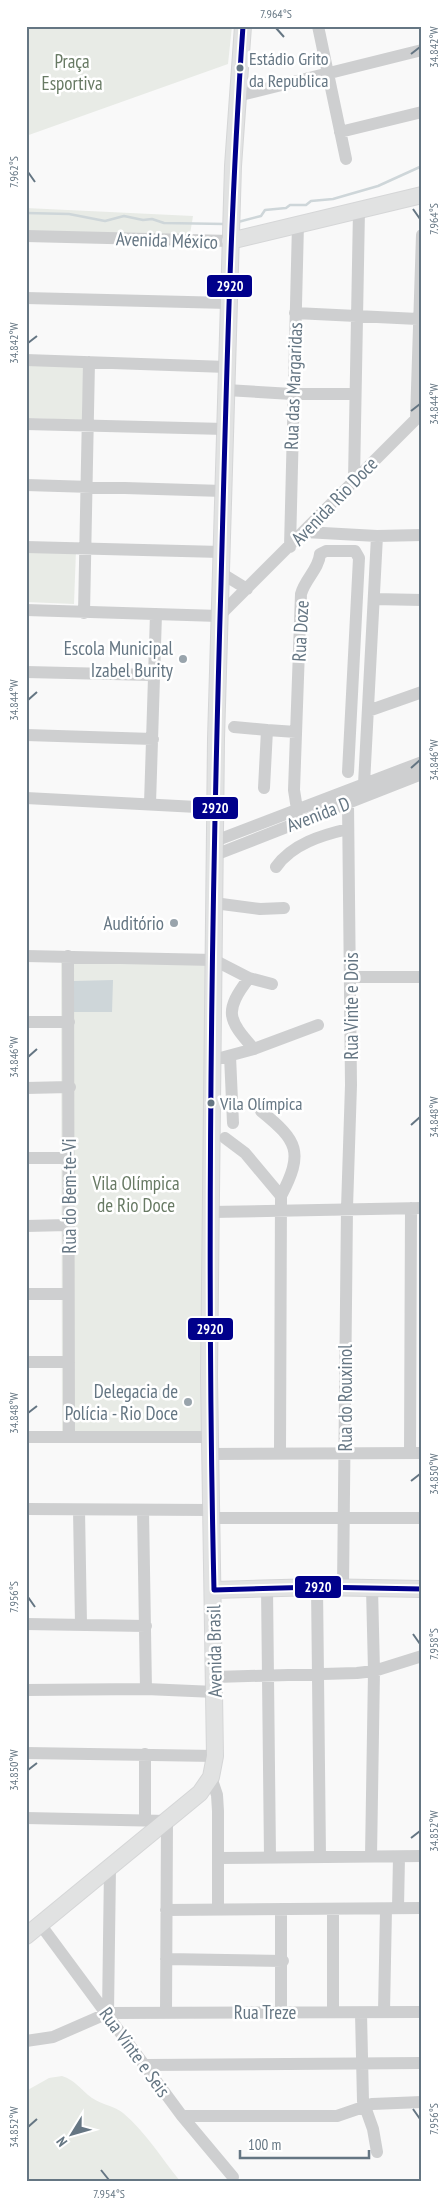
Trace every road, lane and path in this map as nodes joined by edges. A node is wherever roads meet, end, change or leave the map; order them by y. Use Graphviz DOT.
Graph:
graph roads {
  1 [pos="243,26"];
  2 [pos="318,26"];
  3 [pos="422,50"];
  4 [pos="329,72"];
  5 [pos="237,96"];
  6 [pos="422,112"];
  7 [pos="340,132"];
  8 [pos="346,159"];
  9 [pos="422,195"];
  10 [pos="359,210"];
  11 [pos="298,224"];
  12 [pos="422,235"];
  13 [pos="26,236"];
  14 [pos="230,236"];
  15 [pos="26,298"];
  16 [pos="228,303"];
  17 [pos="295,313"];
  18 [pos="357,317"];
  19 [pos="418,319"];
  20 [pos="26,360"];
  21 [pos="89,362"];
  22 [pos="227,367"];
  23 [pos="226,390"];
  24 [pos="292,394"];
  25 [pos="355,394"];
  26 [pos="419,416"];
  27 [pos="26,424"];
  28 [pos="86,425"];
  29 [pos="225,429"];
  30 [pos="354,480"];
  31 [pos="26,485"];
  32 [pos="86,486"];
  33 [pos="223,491"];
  34 [pos="305,532"];
  35 [pos="422,535"];
  36 [pos="377,536"];
  37 [pos="26,547"];
  38 [pos="290,547"];
  39 [pos="84,549"];
  40 [pos="221,552"];
  41 [pos="221,573"];
  42 [pos="247,589"];
  43 [pos="374,599"];
  44 [pos="422,600"];
  45 [pos="26,610"];
  46 [pos="84,613"];
  47 [pos="156,614"];
  48 [pos="220,616"];
  49 [pos="26,672"];
  50 [pos="153,675"];
  51 [pos="422,692"];
  52 [pos="368,711"];
  53 [pos="234,727"];
  54 [pos="266,730"];
  55 [pos="296,732"];
  56 [pos="26,735"];
  57 [pos="153,739"];
  58 [pos="348,772"];
  59 [pos="421,773"];
  60 [pos="364,784"];
  61 [pos="264,788"];
  62 [pos="26,798"];
  63 [pos="348,803"];
  64 [pos="150,804"];
  65 [pos="216,808"];
  66 [pos="297,809"];
  67 [pos="299,822"];
  68 [pos="348,829"];
  69 [pos="215,848"];
  70 [pos="276,867"];
  71 [pos="214,903"];
  72 [pos="284,908"];
  73 [pos="26,956"];
  74 [pos="68,956"];
  75 [pos="214,960"];
  76 [pos="351,977"];
  77 [pos="249,978"];
  78 [pos="422,978"];
  79 [pos="272,984"];
  80 [pos="26,1022"];
  81 [pos="70,1022"];
  82 [pos="318,1025"];
  83 [pos="254,1049"];
  84 [pos="230,1056"];
  85 [pos="213,1060"];
  86 [pos="70,1087"];
  87 [pos="26,1088"];
  88 [pos="261,1111"];
  89 [pos="233,1123"];
  90 [pos="225,1138"];
  91 [pos="26,1158"];
  92 [pos="69,1158"];
  93 [pos="281,1196"];
  94 [pos="347,1208"];
  95 [pos="416,1208"];
  96 [pos="211,1212"];
  97 [pos="280,1212"];
  98 [pos="68,1225"];
  99 [pos="26,1226"];
  100 [pos="416,1273"];
  101 [pos="26,1294"];
  102 [pos="68,1294"];
  103 [pos="416,1339"];
  104 [pos="26,1362"];
  105 [pos="69,1362"];
  106 [pos="69,1437"];
  107 [pos="210,1437"];
  108 [pos="26,1438"];
  109 [pos="280,1453"];
  110 [pos="416,1453"];
  111 [pos="211,1454"];
  112 [pos="346,1455"];
  113 [pos="26,1509"];
  114 [pos="80,1510"];
  115 [pos="143,1510"];
  116 [pos="211,1514"];
  117 [pos="344,1517"];
  118 [pos="422,1518"];
  119 [pos="267,1588"];
  120 [pos="317,1588"];
  121 [pos="343,1588"];
  122 [pos="372,1588"];
  123 [pos="214,1590"];
  124 [pos="422,1590"];
  125 [pos="26,1624"];
  126 [pos="81,1624"];
  127 [pos="146,1626"];
  128 [pos="422,1656"];
  129 [pos="374,1671"];
  130 [pos="319,1673"];
  131 [pos="268,1675"];
  132 [pos="215,1685"];
  133 [pos="26,1690"];
  134 [pos="146,1690"];
  135 [pos="26,1753"];
  136 [pos="145,1754"];
  137 [pos="215,1756"];
  138 [pos="211,1777"];
  139 [pos="26,1818"];
  140 [pos="145,1820"];
  141 [pos="167,1820"];
  142 [pos="320,1856"];
  143 [pos="422,1856"];
  144 [pos="270,1857"];
  145 [pos="371,1857"];
  146 [pos="400,1857"];
  147 [pos="219,1858"];
  148 [pos="110,1867"];
  149 [pos="422,1908"];
  150 [pos="218,1909"];
  151 [pos="281,1909"];
  152 [pos="392,1909"];
  153 [pos="166,1910"];
  154 [pos="333,1910"];
  155 [pos="40,1924"];
  156 [pos="26,1936"];
  157 [pos="166,1959"];
  158 [pos="283,1961"];
  159 [pos="166,2012"];
  160 [pos="282,2012"];
  161 [pos="333,2012"];
  162 [pos="384,2012"];
  163 [pos="422,2012"];
  164 [pos="108,2013"];
  165 [pos="361,2013"];
  166 [pos="26,2041"];
  167 [pos="363,2063"];
  168 [pos="422,2063"];
  169 [pos="146,2065"];
  170 [pos="422,2102"];
  171 [pos="364,2106"];
  172 [pos="182,2116"];
  173 [pos="377,2152"];
  174 [pos="233,2176"];
  1 -- 5 [label="main road, Avenida Brasil"];
  2 -- 4 [label="street"];
  3 -- 4 [label="street"];
  4 -- 5 [label="street"];
  4 -- 7 [label="street"];
  5 -- 14 [label="main road, Avenida Brasil"];
  6 -- 7 [label="street"];
  7 -- 8 [label="street"];
  9 -- 10 [label="main road, Avenida México"];
  10 -- 11 [label="main road, Avenida México"];
  10 -- 18 [label="street"];
  11 -- 14 [label="main road, Avenida México"];
  11 -- 17 [label="street, Rua das Margaridas"];
  12 -- 19 [label="street"];
  13 -- 14 [label="street, Avenida México"];
  14 -- 16 [label="main road, Avenida Brasil"];
  15 -- 16 [label="street"];
  16 -- 22 [label="main road, Avenida Brasil"];
  17 -- 18 [label="street"];
  17 -- 24 [label="street, Rua das Margaridas"];
  18 -- 19 [label="street"];
  18 -- 25 [label="street"];
  19 -- 26 [label="street"];
  20 -- 21 [label="street"];
  21 -- 22 [label="street"];
  21 -- 28 [label="street"];
  22 -- 23 [label="main road, Avenida Brasil"];
  23 -- 24 [label="street"];
  23 -- 29 [label="main road, Avenida Brasil"];
  24 -- 25 [label="street"];
  24 -- 38 [label="street, Rua das Margaridas"];
  25 -- 30 [label="street"];
  26 -- 30 [label="street, Avenida Rio Doce"];
  27 -- 28 [label="street"];
  28 -- 29 [label="street"];
  28 -- 32 [label="street"];
  29 -- 33 [label="main road, Avenida Brasil"];
  30 -- 34 [label="street, Avenida Rio Doce"];
  31 -- 32 [label="street"];
  32 -- 33 [label="street"];
  32 -- 39 [label="street"];
  33 -- 40 [label="main road, Avenida Brasil"];
  34 -- 36 [label="street"];
  34 -- 38 [label="street, Avenida Rio Doce"];
  35 -- 36 [label="street"];
  36 -- 43 [label="street"];
  37 -- 39 [label="street"];
  38 -- 42 [label="street, Avenida Rio Doce"];
  39 -- 40 [label="street"];
  39 -- 46 [label="street"];
  40 -- 41 [label="main road, Avenida Brasil"];
  41 -- 42 [label="street"];
  41 -- 48 [label="main road, Avenida Brasil"];
  42 -- 48 [label="street, Avenida Rio Doce"];
  43 -- 44 [label="street"];
  43 -- 52 [label="street"];
  45 -- 46 [label="street"];
  46 -- 47 [label="street"];
  47 -- 48 [label="street"];
  47 -- 50 [label="street"];
  48 -- 65 [label="main road, Avenida Brasil"];
  49 -- 50 [label="street"];
  50 -- 57 [label="street"];
  51 -- 52 [label="street"];
  52 -- 60 [label="street"];
  53 -- 54 [label="street"];
  54 -- 55 [label="street"];
  54 -- 61 [label="street"];
  55 -- 58 [label="street, Rua Doze"];
  55 -- 66 [label="street, Rua Doze"];
  56 -- 57 [label="street"];
  57 -- 64 [label="street"];
  59 -- 60 [label="street, Avenida D"];
  59 -- 63 [label="street, Avenida D"];
  60 -- 66 [label="street, Avenida D"];
  62 -- 64 [label="street"];
  63 -- 67 [label="street, Avenida D"];
  63 -- 68 [label="street, Rua Vinte e Dois"];
  64 -- 65 [label="street"];
  65 -- 69 [label="main road, Avenida Brasil"];
  66 -- 67 [label="street, Rua Doze"];
  66 -- 69 [label="street, Avenida D"];
  67 -- 69 [label="street, Avenida D"];
  68 -- 70 [label="street"];
  68 -- 76 [label="street, Rua Vinte e Dois"];
  69 -- 71 [label="main road, Avenida Brasil"];
  71 -- 72 [label="street"];
  71 -- 75 [label="main road, Avenida Brasil"];
  73 -- 74 [label="street"];
  74 -- 75 [label="street"];
  74 -- 81 [label="street, Rua do Bem-te-Vi"];
  75 -- 77 [label="street"];
  75 -- 85 [label="main road, Avenida Brasil"];
  76 -- 78 [label="street"];
  76 -- 94 [label="street, Rua Vinte e Dois"];
  77 -- 79 [label="street"];
  77 -- 83 [label="street"];
  80 -- 81 [label="street"];
  81 -- 86 [label="street, Rua do Bem-te-Vi"];
  82 -- 83 [label="street"];
  83 -- 84 [label="street"];
  84 -- 85 [label="street"];
  84 -- 89 [label="street"];
  85 -- 96 [label="main road, Avenida Brasil"];
  86 -- 87 [label="street"];
  86 -- 92 [label="street, Rua do Bem-te-Vi"];
  88 -- 93 [label="street"];
  90 -- 93 [label="street"];
  91 -- 92 [label="street"];
  92 -- 98 [label="street, Rua do Bem-te-Vi"];
  93 -- 97 [label="street"];
  94 -- 95 [label="street"];
  94 -- 97 [label="street"];
  94 -- 112 [label="street, Rua do Rouxinol"];
  95 -- 100 [label="street"];
  96 -- 97 [label="street"];
  96 -- 107 [label="main road, Avenida Brasil"];
  97 -- 109 [label="street"];
  98 -- 99 [label="street"];
  98 -- 102 [label="street, Rua do Bem-te-Vi"];
  100 -- 103 [label="street"];
  101 -- 102 [label="street"];
  102 -- 105 [label="street, Rua do Bem-te-Vi"];
  103 -- 110 [label="street"];
  104 -- 105 [label="street"];
  105 -- 106 [label="street, Rua do Bem-te-Vi"];
  106 -- 107 [label="street"];
  106 -- 108 [label="street"];
  107 -- 111 [label="main road, Avenida Brasil"];
  109 -- 111 [label="street"];
  109 -- 112 [label="street"];
  110 -- 112 [label="street"];
  111 -- 116 [label="main road, Avenida Brasil"];
  112 -- 117 [label="street, Rua do Rouxinol"];
  113 -- 114 [label="street"];
  114 -- 115 [label="street"];
  114 -- 126 [label="street"];
  115 -- 116 [label="street"];
  115 -- 127 [label="street"];
  116 -- 117 [label="street"];
  116 -- 123 [label="main road, Avenida Brasil"];
  117 -- 118 [label="street"];
  117 -- 121 [label="street, Rua do Rouxinol"];
  119 -- 120 [label="main road"];
  119 -- 123 [label="main road"];
  119 -- 131 [label="street"];
  120 -- 121 [label="main road"];
  120 -- 130 [label="street"];
  121 -- 122 [label="main road"];
  122 -- 124 [label="main road"];
  122 -- 129 [label="street"];
  123 -- 132 [label="main road, Avenida Brasil"];
  125 -- 126 [label="street"];
  126 -- 127 [label="street"];
  127 -- 134 [label="street"];
  128 -- 129 [label="street"];
  129 -- 130 [label="street"];
  129 -- 145 [label="street"];
  130 -- 131 [label="street"];
  130 -- 142 [label="street"];
  131 -- 132 [label="street"];
  131 -- 144 [label="street"];
  132 -- 134 [label="street"];
  132 -- 137 [label="main road, Avenida Brasil"];
  133 -- 134 [label="street"];
  135 -- 136 [label="street"];
  136 -- 137 [label="street"];
  136 -- 140 [label="street"];
  137 -- 138 [label="main road, Avenida Brasil"];
  138 -- 141 [label="main road, Avenida Brasil"];
  138 -- 147 [label="street"];
  139 -- 140 [label="street"];
  140 -- 141 [label="street"];
  141 -- 148 [label="main road, Avenida Brasil"];
  141 -- 153 [label="street"];
  142 -- 144 [label="street"];
  142 -- 145 [label="street"];
  143 -- 146 [label="street"];
  144 -- 147 [label="street"];
  145 -- 146 [label="street"];
  146 -- 152 [label="street"];
  147 -- 150 [label="street"];
  148 -- 155 [label="main road, Avenida Brasil"];
  148 -- 164 [label="street"];
  149 -- 152 [label="street"];
  150 -- 151 [label="street"];
  150 -- 153 [label="street"];
  151 -- 154 [label="street"];
  151 -- 158 [label="street"];
  152 -- 154 [label="street"];
  152 -- 162 [label="street"];
  153 -- 157 [label="street"];
  154 -- 161 [label="street"];
  155 -- 156 [label="main road, Avenida Brasil"];
  155 -- 164 [label="street, Rua Vinte e Seis"];
  157 -- 158 [label="street"];
  157 -- 159 [label="street"];
  158 -- 160 [label="street"];
  159 -- 160 [label="street, Rua Treze"];
  159 -- 164 [label="street, Rua Treze"];
  160 -- 161 [label="street, Rua Treze"];
  161 -- 165 [label="street, Rua Treze"];
  162 -- 163 [label="street, Rua Treze"];
  162 -- 165 [label="street, Rua Treze"];
  164 -- 166 [label="street"];
  164 -- 169 [label="street, Rua Vinte e Seis"];
  165 -- 167 [label="street"];
  167 -- 168 [label="street"];
  167 -- 169 [label="street"];
  167 -- 171 [label="street"];
  169 -- 172 [label="street, Rua Vinte e Seis"];
  170 -- 171 [label="street"];
  171 -- 172 [label="street"];
  171 -- 173 [label="street"];
  172 -- 174 [label="street, Rua Vinte e Seis"];
}
